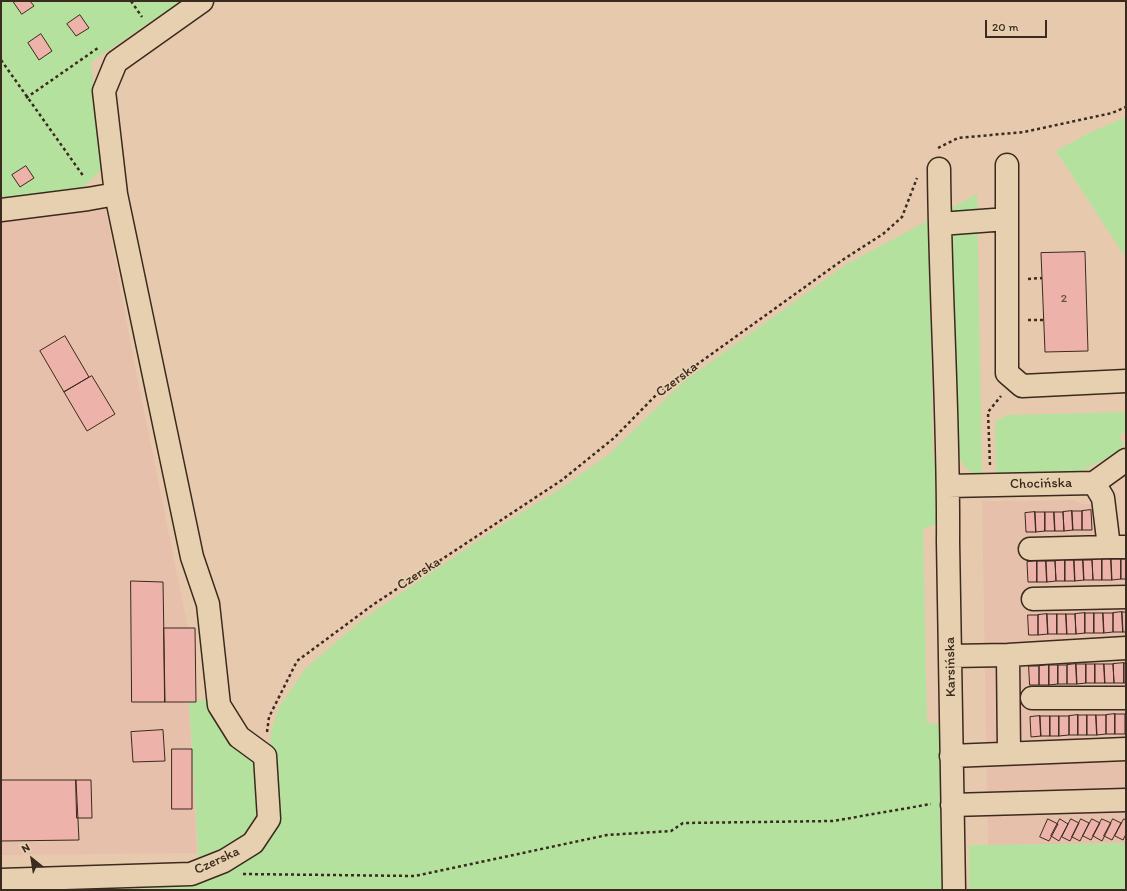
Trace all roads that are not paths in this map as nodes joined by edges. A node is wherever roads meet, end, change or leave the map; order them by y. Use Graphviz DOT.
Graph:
graph roads {
  1 [pos="202,1"];
  2 [pos="1007,165"];
  3 [pos="940,169"];
  4 [pos="116,194"];
  5 [pos="1,210"];
  6 [pos="1007,219"];
  7 [pos="940,224"];
  8 [pos="1126,382"];
  9 [pos="1126,460"];
  10 [pos="1094,483"];
  11 [pos="948,486"];
  12 [pos="1117,547"];
  13 [pos="1030,549"];
  14 [pos="1126,597"];
  15 [pos="1033,599"];
  16 [pos="1126,648"];
  17 [pos="1008,655"];
  18 [pos="951,656"];
  19 [pos="1032,698"];
  20 [pos="1126,698"];
  21 [pos="1126,749"];
  22 [pos="1009,753"];
  23 [pos="951,756"];
  24 [pos="1126,800"];
  25 [pos="952,802"];
  26 [pos="1,880"];
  27 [pos="954,890"];
  1 -- 4 [label="street"];
  2 -- 6 [label="street"];
  3 -- 7 [label="street, Karsińska"];
  4 -- 5 [label="street"];
  4 -- 26 [label="street, Czerska"];
  6 -- 7 [label="street"];
  6 -- 8 [label="street"];
  7 -- 11 [label="street, Karsińska"];
  9 -- 10 [label="street"];
  10 -- 11 [label="street, Chocińska"];
  10 -- 12 [label="street"];
  11 -- 18 [label="street, Karsińska"];
  12 -- 13 [label="street"];
  14 -- 15 [label="street"];
  16 -- 17 [label="street"];
  17 -- 18 [label="street"];
  17 -- 22 [label="street"];
  18 -- 23 [label="street, Karsińska"];
  19 -- 20 [label="street"];
  21 -- 22 [label="street"];
  22 -- 23 [label="street"];
  23 -- 25 [label="street, Karsińska"];
  24 -- 25 [label="street"];
  25 -- 27 [label="street, Karsińska"];
}
